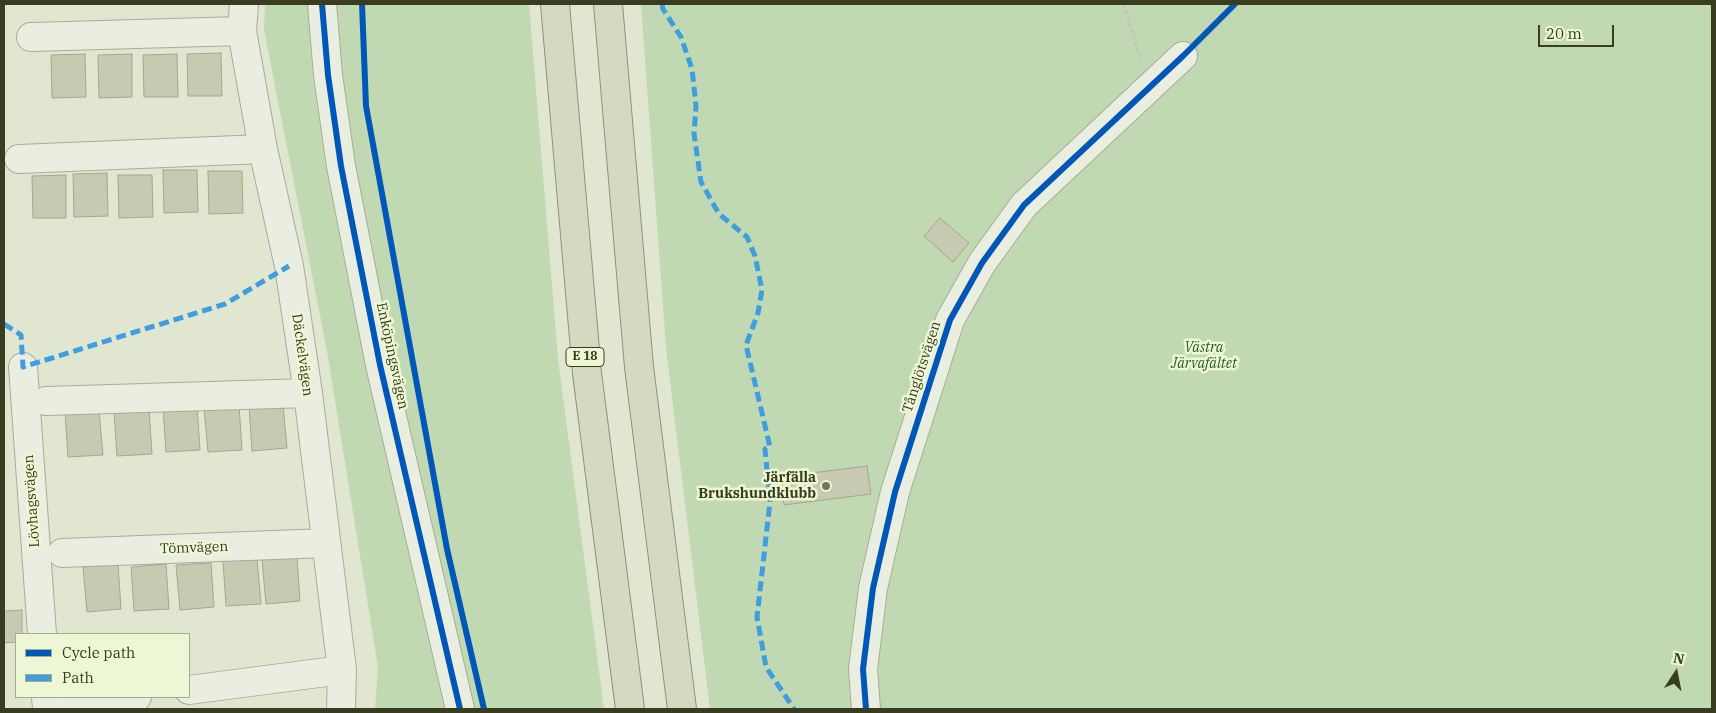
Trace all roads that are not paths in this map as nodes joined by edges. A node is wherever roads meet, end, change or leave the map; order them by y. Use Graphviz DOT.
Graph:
graph roads {
  1 [pos="244,4"];
  2 [pos="322,4"];
  3 [pos="556,4"];
  4 [pos="608,4"];
  5 [pos="242,32"];
  6 [pos="31,37"];
  7 [pos="1183,56"];
  8 [pos="263,149"];
  9 [pos="19,159"];
  10 [pos="23,367"];
  11 [pos="308,393"];
  12 [pos="46,401"];
  13 [pos="326,543"];
  14 [pos="62,553"];
  15 [pos="42,633"];
  16 [pos="342,670"];
  17 [pos="190,690"];
  18 [pos="129,698"];
  19 [pos="70,709"];
  20 [pos="341,709"];
  21 [pos="460,709"];
  22 [pos="630,709"];
  23 [pos="682,709"];
  24 [pos="866,709"];
  1 -- 5 [label="street, Däckelvägen"];
  2 -- 21 [label="street, Enköpingsvägen"];
  3 -- 22 [label="highway, E 18"];
  4 -- 23 [label="highway"];
  5 -- 6 [label="street"];
  5 -- 8 [label="street, Däckelvägen"];
  7 -- 24 [label="street, Tånglötsvägen"];
  8 -- 9 [label="street"];
  8 -- 11 [label="street, Däckelvägen"];
  10 -- 15 [label="street, Lövhagsvägen"];
  11 -- 12 [label="street"];
  11 -- 13 [label="street, Däckelvägen"];
  13 -- 14 [label="street, Tömvägen"];
  13 -- 16 [label="street, Däckelvägen"];
  16 -- 17 [label="street"];
  16 -- 20 [label="street, Däckelvägen"];
  18 -- 19 [label="street"];
}
